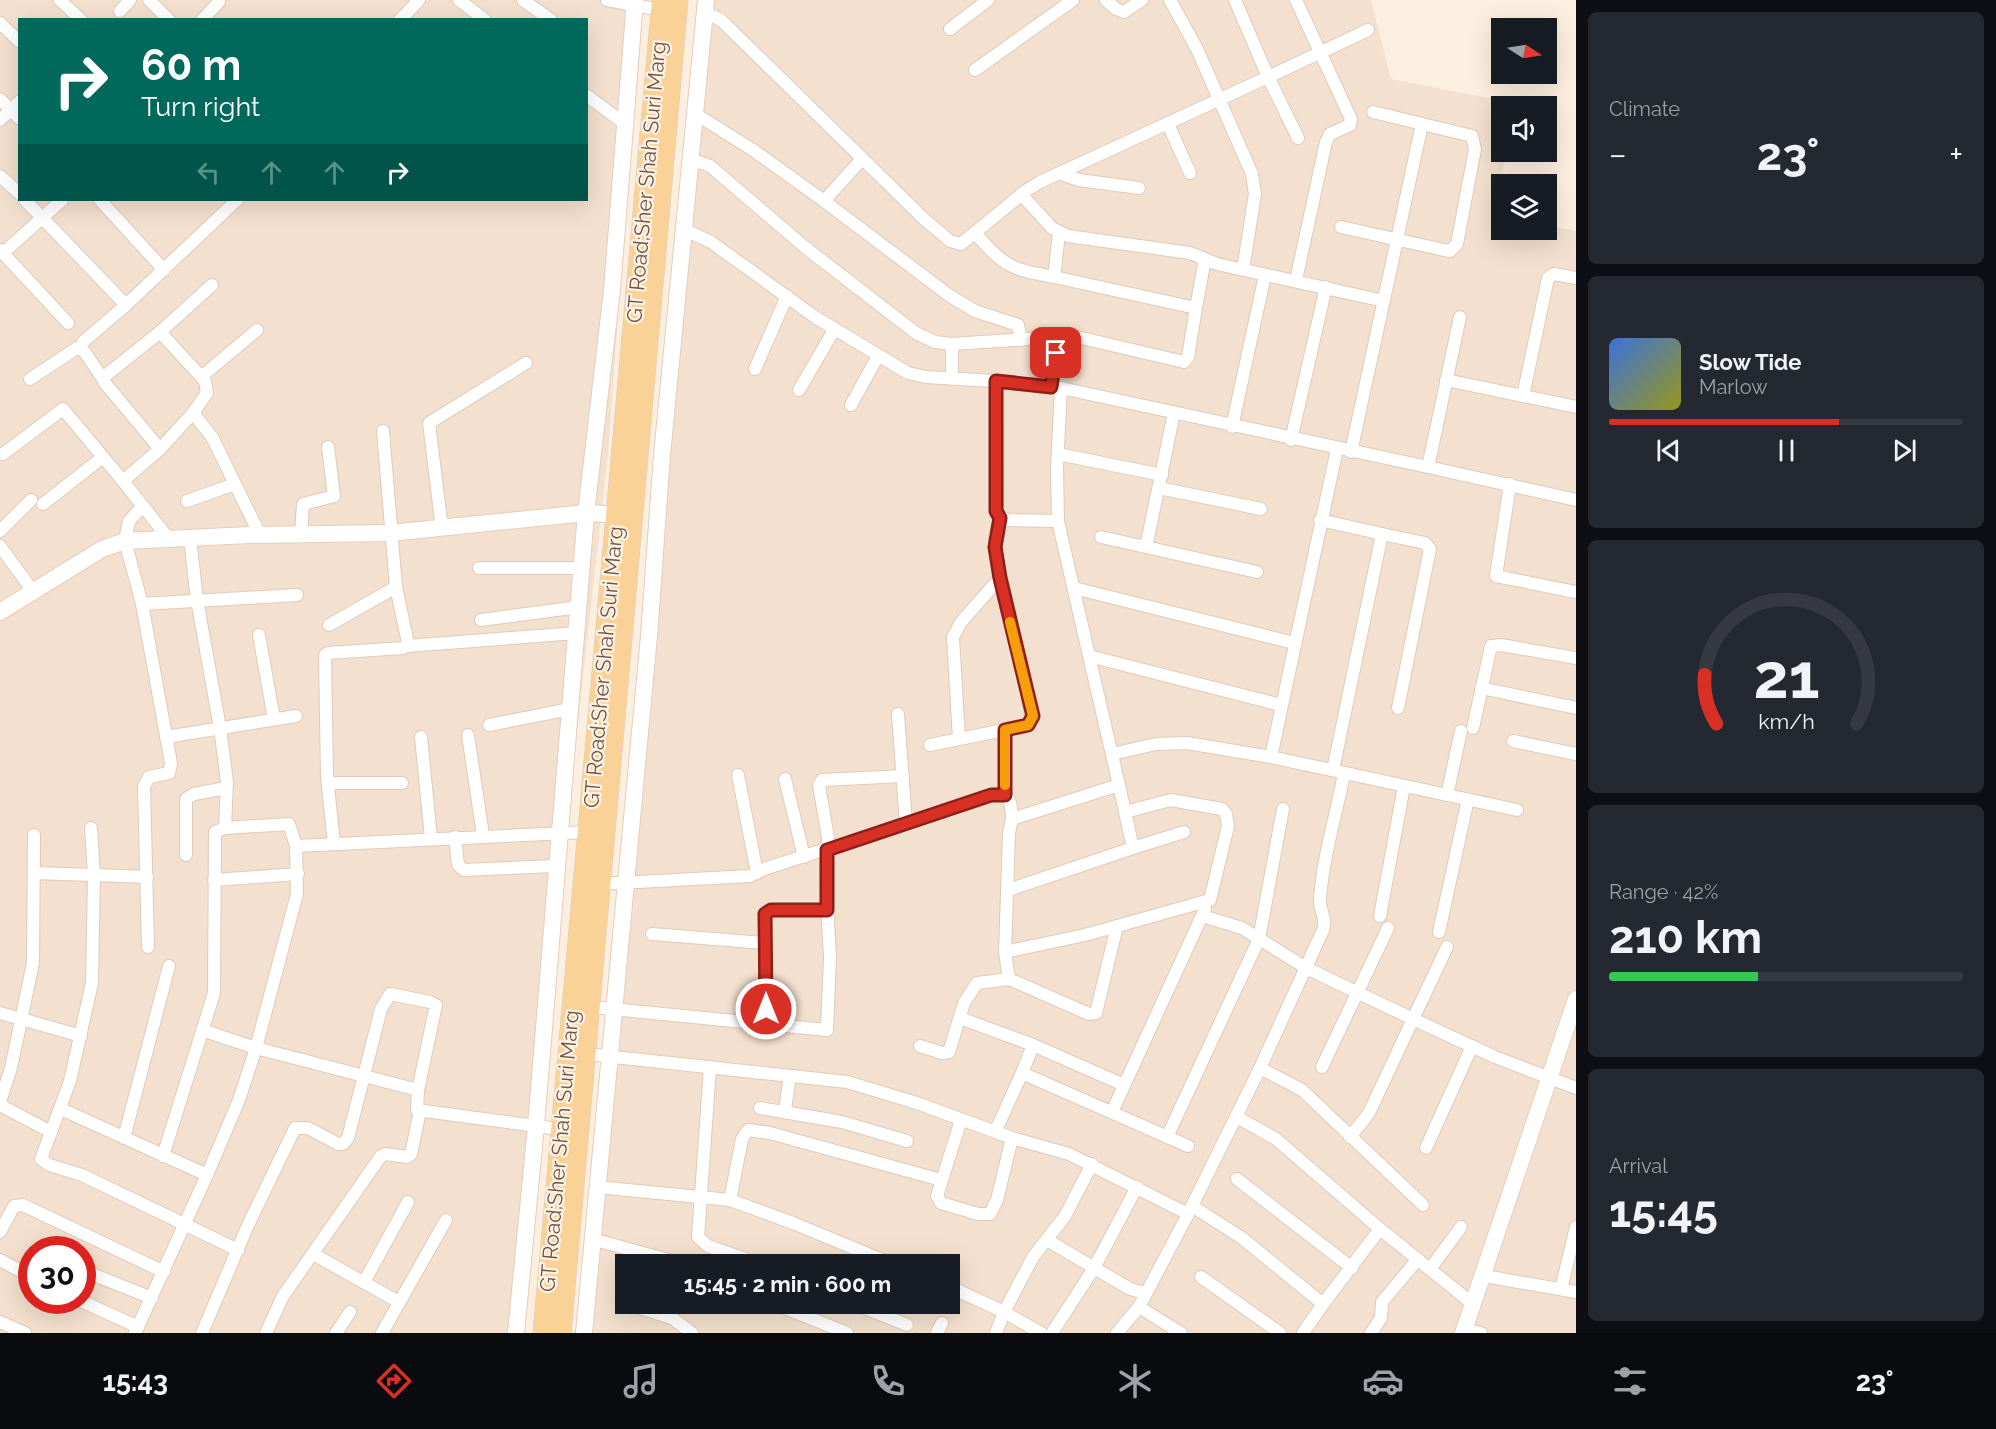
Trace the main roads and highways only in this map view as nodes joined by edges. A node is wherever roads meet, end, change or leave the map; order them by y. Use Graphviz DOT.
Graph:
graph roads {
  1 [pos="634,3"];
  2 [pos="667,3"];
  3 [pos="705,6"];
  4 [pos="586,513"];
  5 [pos="626,514"];
  6 [pos="0,612"];
  7 [pos="1576,999"];
  8 [pos="570,1130"];
  9 [pos="1469,1332"];
  10 [pos="516,1333"];
  11 [pos="543,1333"];
  12 [pos="561,1333"];
  13 [pos="584,1333"];
  1 -- 4 [label="main road"];
  2 -- 5 [label="main road, GT Road;Sher Shah Suri Marg"];
  3 -- 13 [label="main road"];
  4 -- 5 [label="main road"];
  4 -- 6 [label="main road"];
  4 -- 10 [label="main road"];
  5 -- 8 [label="main road, GT Road;Sher Shah Suri Marg"];
  5 -- 8 [label="main road, GT Road;Sher Shah Suri Marg"];
  7 -- 9 [label="main road"];
  8 -- 11 [label="main road, GT Road;Sher Shah Suri Marg"];
  8 -- 12 [label="main road, GT Road;Sher Shah Suri Marg"];
}
